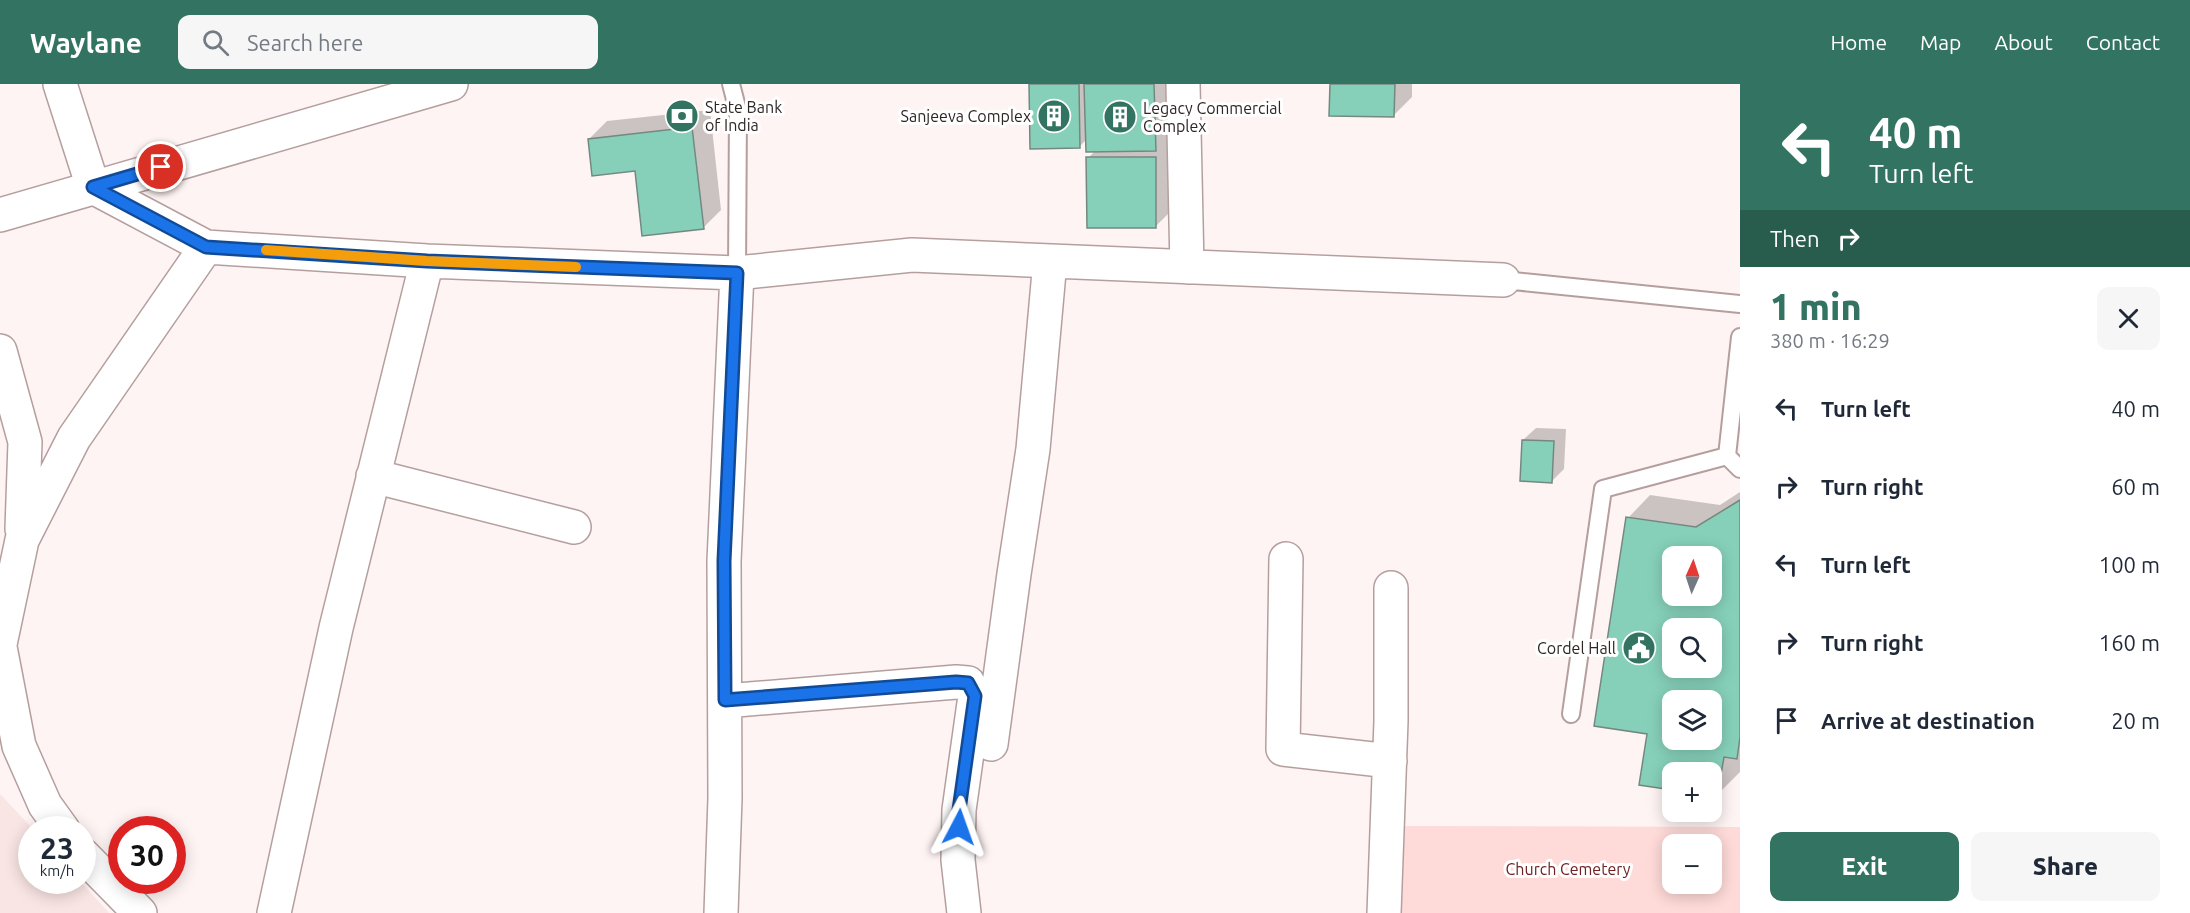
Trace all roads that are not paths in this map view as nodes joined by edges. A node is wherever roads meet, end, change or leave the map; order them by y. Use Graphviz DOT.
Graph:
graph roads {
  1 [pos="60,84"];
  2 [pos="451,84"];
  3 [pos="731,84"];
  4 [pos="1183,84"];
  5 [pos="93,187"];
  6 [pos="0,214"];
  7 [pos="206,247"];
  8 [pos="427,261"];
  9 [pos="1050,261"];
  10 [pos="1187,267"];
  11 [pos="737,273"];
  12 [pos="1503,280"];
  13 [pos="1740,304"];
  14 [pos="1740,337"];
  15 [pos="0,351"];
  16 [pos="1727,456"];
  17 [pos="1740,469"];
  18 [pos="374,476"];
  19 [pos="574,527"];
  20 [pos="22,540"];
  21 [pos="1286,559"];
  22 [pos="1391,588"];
  23 [pos="6,592"];
  24 [pos="0,645"];
  25 [pos="725,700"];
  26 [pos="1571,714"];
  27 [pos="991,744"];
  28 [pos="1390,761"];
  29 [pos="53,816"];
  30 [pos="96,868"];
  31 [pos="140,913"];
  32 [pos="274,913"];
  33 [pos="720,913"];
  34 [pos="964,913"];
  35 [pos="1384,913"];
  1 -- 5 [label="main road"];
  2 -- 5 [label="main road"];
  3 -- 11 [label="lane"];
  4 -- 10 [label="main road"];
  5 -- 6 [label="main road"];
  5 -- 7 [label="main road"];
  7 -- 8 [label="main road"];
  7 -- 20 [label="main road"];
  8 -- 11 [label="main road"];
  8 -- 18 [label="main road"];
  9 -- 10 [label="main road"];
  9 -- 11 [label="main road"];
  9 -- 27 [label="main road"];
  10 -- 12 [label="main road"];
  11 -- 25 [label="main road"];
  12 -- 13 [label="lane"];
  14 -- 16 [label="lane"];
  15 -- 20 [label="main road"];
  16 -- 17 [label="lane"];
  16 -- 26 [label="lane"];
  18 -- 19 [label="main road"];
  18 -- 32 [label="main road"];
  20 -- 23 [label="main road"];
  21 -- 28 [label="main road"];
  22 -- 28 [label="main road"];
  23 -- 24 [label="main road"];
  24 -- 29 [label="main road"];
  25 -- 33 [label="main road"];
  25 -- 34 [label="main road"];
  28 -- 35 [label="main road"];
  30 -- 31 [label="main road"];
}
